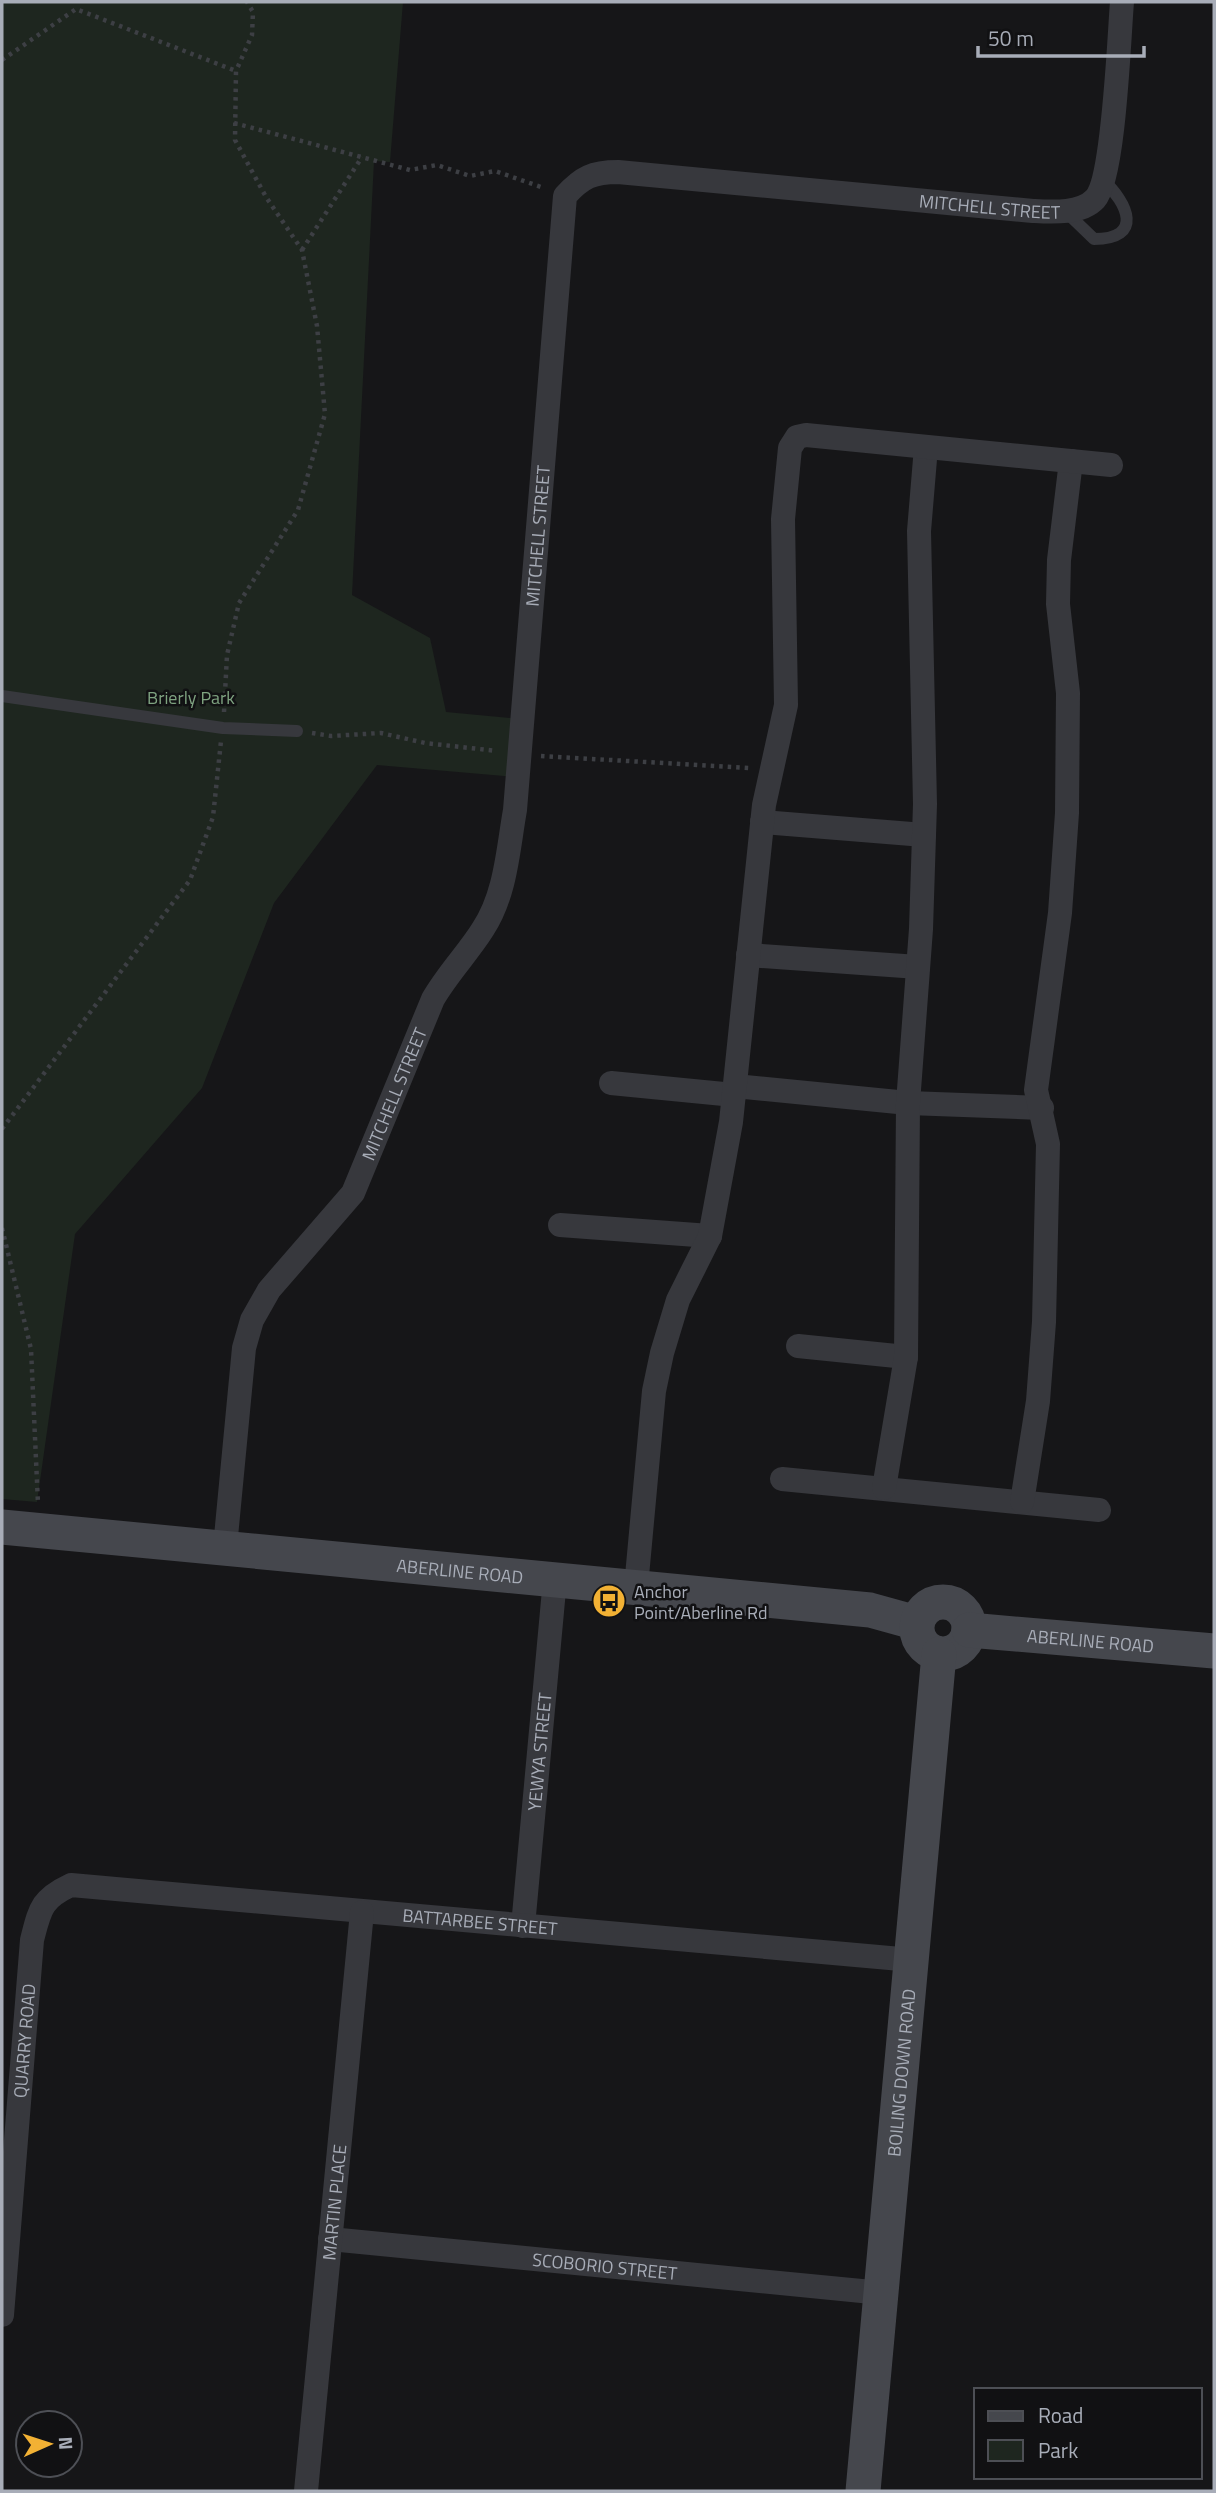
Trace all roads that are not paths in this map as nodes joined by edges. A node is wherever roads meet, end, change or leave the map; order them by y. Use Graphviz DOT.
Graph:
graph roads {
  1 [pos="1122,2"];
  2 [pos="1103,180"];
  3 [pos="1065,211"];
  4 [pos="926,447"];
  5 [pos="1071,461"];
  6 [pos="1111,465"];
  7 [pos="2,696"];
  8 [pos="297,732"];
  9 [pos="762,822"];
  10 [pos="924,835"];
  11 [pos="748,955"];
  12 [pos="918,967"];
  13 [pos="611,1083"];
  14 [pos="734,1090"];
  15 [pos="908,1103"];
  16 [pos="1042,1108"];
  17 [pos="560,1225"];
  18 [pos="710,1236"];
  19 [pos="798,1346"];
  20 [pos="906,1357"];
  21 [pos="782,1479"];
  22 [pos="884,1489"];
  23 [pos="1022,1502"];
  24 [pos="1098,1510"];
  25 [pos="2,1527"];
  26 [pos="225,1547"];
  27 [pos="555,1579"];
  28 [pos="636,1587"];
  29 [pos="917,1623"];
  30 [pos="969,1630"];
  31 [pos="1214,1651"];
  32 [pos="939,1654"];
  33 [pos="50,1895"];
  34 [pos="362,1912"];
  35 [pos="523,1926"];
  36 [pos="912,1961"];
  37 [pos="330,2239"];
  38 [pos="882,2293"];
  39 [pos="2,2315"];
  40 [pos="306,2491"];
  41 [pos="863,2491"];
  1 -- 2 [label="street"];
  2 -- 3 [label="street, MITCHELL STREET"];
  2 -- 3 [label="lane"];
  3 -- 26 [label="street, MITCHELL STREET"];
  4 -- 5 [label="street"];
  4 -- 9 [label="street"];
  4 -- 10 [label="street"];
  5 -- 6 [label="street"];
  5 -- 16 [label="street"];
  7 -- 8 [label="lane"];
  9 -- 10 [label="street"];
  9 -- 11 [label="street"];
  10 -- 12 [label="street"];
  11 -- 12 [label="street"];
  11 -- 14 [label="street"];
  12 -- 15 [label="street"];
  13 -- 14 [label="street"];
  14 -- 15 [label="street"];
  14 -- 18 [label="street"];
  15 -- 16 [label="street"];
  15 -- 20 [label="street"];
  16 -- 23 [label="street"];
  17 -- 18 [label="street"];
  18 -- 28 [label="street"];
  19 -- 20 [label="street"];
  20 -- 22 [label="street"];
  21 -- 22 [label="street"];
  22 -- 23 [label="street"];
  23 -- 24 [label="street"];
  25 -- 26 [label="street, ABERLINE ROAD"];
  26 -- 27 [label="street, ABERLINE ROAD"];
  27 -- 28 [label="street, ABERLINE ROAD"];
  27 -- 35 [label="street, YEWYA STREET"];
  28 -- 29 [label="street, ABERLINE ROAD"];
  29 -- 30 [label="street"];
  29 -- 32 [label="street"];
  30 -- 31 [label="street, ABERLINE ROAD"];
  30 -- 32 [label="street"];
  32 -- 36 [label="street, BOILING DOWN ROAD"];
  33 -- 34 [label="street, BATTARBEE STREET"];
  33 -- 39 [label="street, QUARRY ROAD"];
  34 -- 35 [label="street, BATTARBEE STREET"];
  34 -- 37 [label="street, MARTIN PLACE"];
  35 -- 36 [label="street, BATTARBEE STREET"];
  36 -- 38 [label="street, BOILING DOWN ROAD"];
  37 -- 38 [label="street, SCOBORIO STREET"];
  37 -- 40 [label="street, MARTIN PLACE"];
  38 -- 41 [label="street, BOILING DOWN ROAD"];
}
